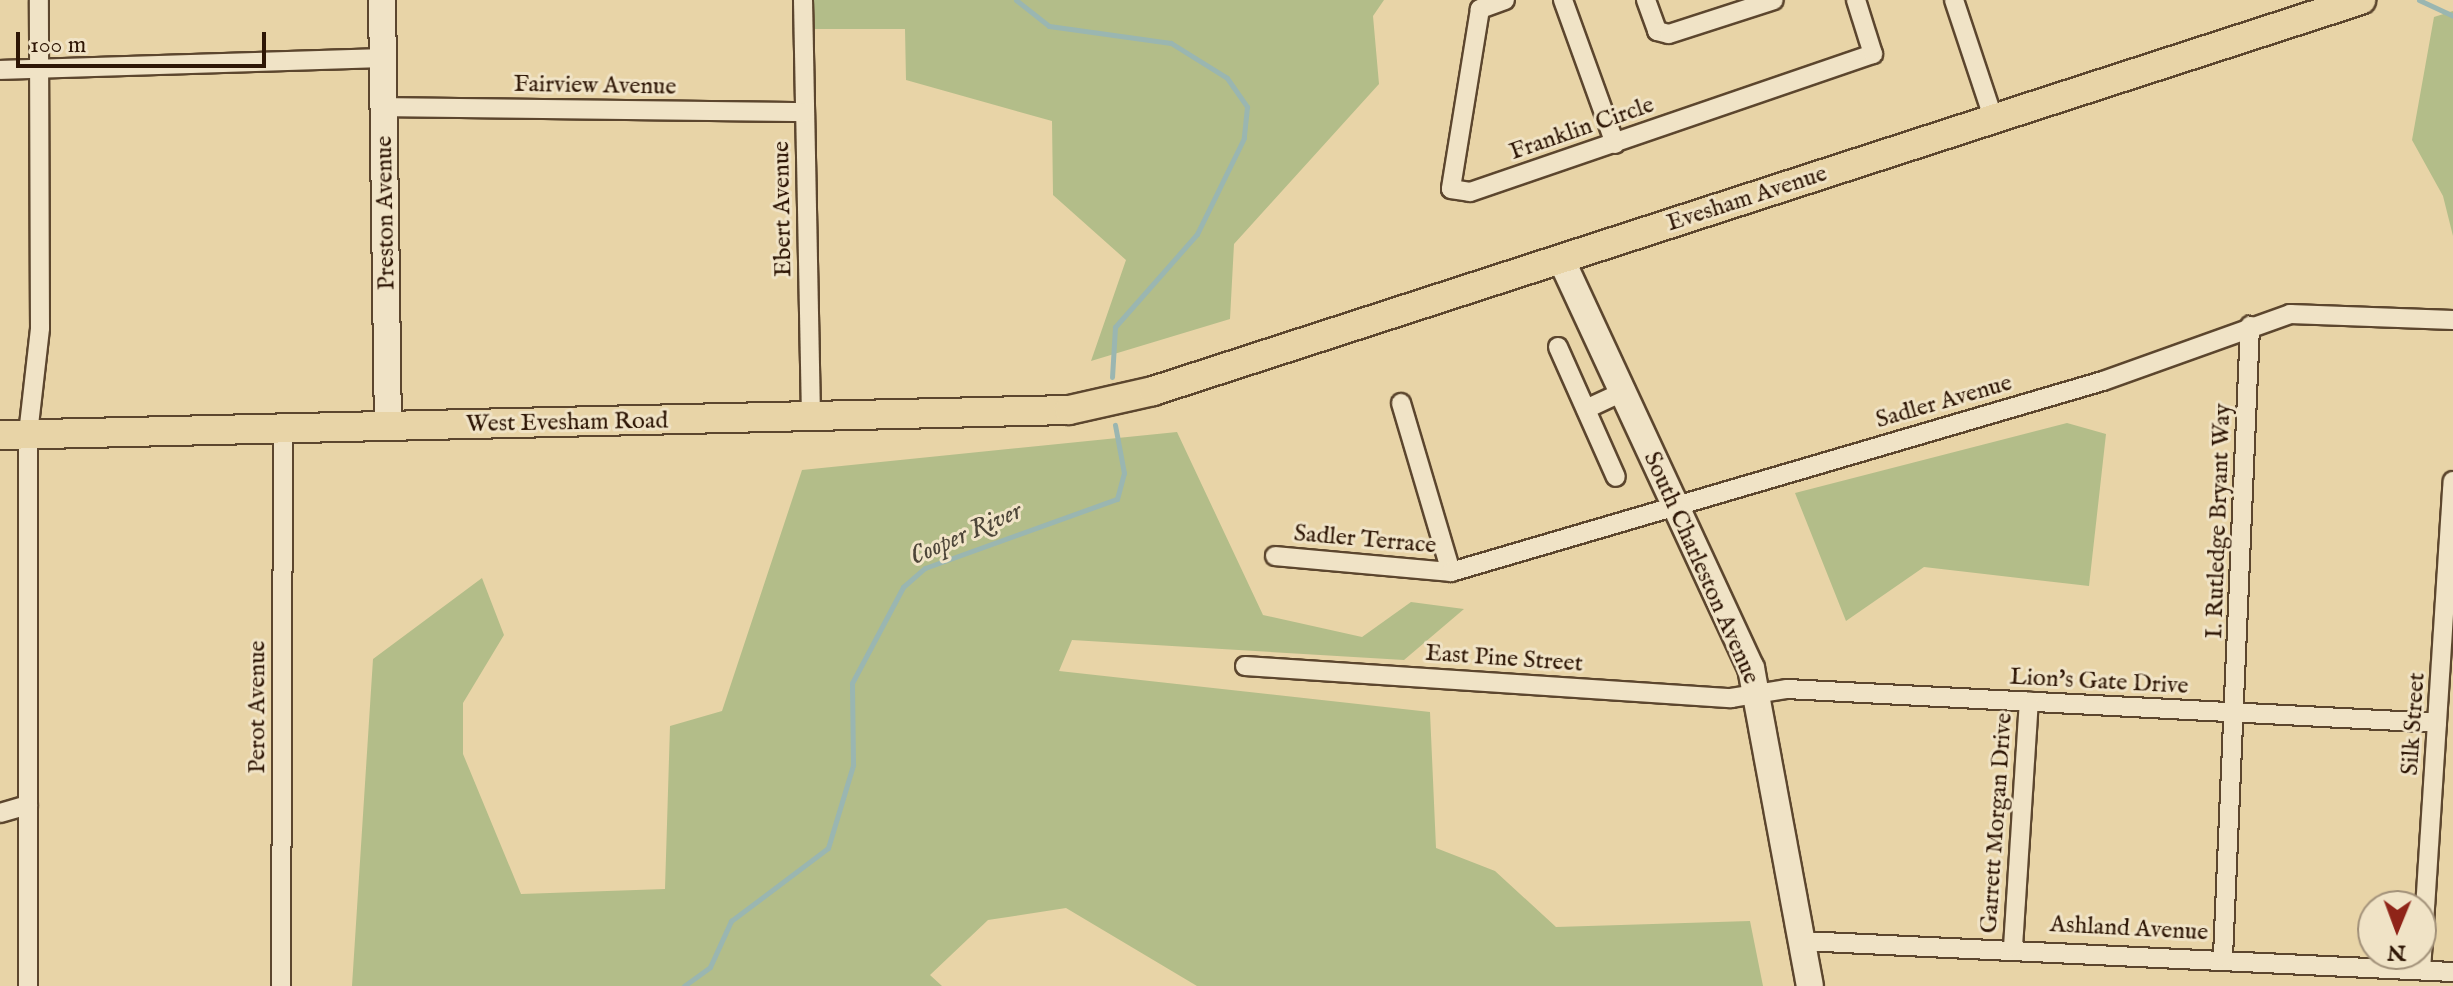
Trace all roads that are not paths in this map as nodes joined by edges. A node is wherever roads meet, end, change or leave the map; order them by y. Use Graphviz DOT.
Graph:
graph roads {
  1 [pos="39,0"];
  2 [pos="382,0"];
  3 [pos="803,0"];
  4 [pos="1505,0"];
  5 [pos="1563,0"];
  6 [pos="1646,0"];
  7 [pos="1774,0"];
  8 [pos="1856,0"];
  9 [pos="1954,0"];
  10 [pos="2361,0"];
  11 [pos="383,58"];
  12 [pos="40,69"];
  13 [pos="0,70"];
  14 [pos="385,107"];
  15 [pos="805,112"];
  16 [pos="1993,117"];
  17 [pos="1615,144"];
  18 [pos="1561,259"];
  19 [pos="2453,320"];
  20 [pos="2250,326"];
  21 [pos="1558,347"];
  22 [pos="1622,392"];
  23 [pos="1132,395"];
  24 [pos="1401,403"];
  25 [pos="1586,409"];
  26 [pos="811,417"];
  27 [pos="388,427"];
  28 [pos="283,429"];
  29 [pos="14,435"];
  30 [pos="1616,477"];
  31 [pos="2453,481"];
  32 [pos="1674,505"];
  33 [pos="1275,556"];
  34 [pos="1451,572"];
  35 [pos="2450,612"];
  36 [pos="1245,666"];
  37 [pos="1758,694"];
  38 [pos="2029,702"];
  39 [pos="2236,712"];
  40 [pos="2437,723"];
  41 [pos="28,805"];
  42 [pos="0,813"];
  43 [pos="2426,890"];
  44 [pos="1802,941"];
  45 [pos="2013,947"];
  46 [pos="2223,957"];
  47 [pos="2357,966"];
  48 [pos="2421,970"];
  49 [pos="2453,972"];
  50 [pos="28,986"];
  51 [pos="281,986"];
  52 [pos="1810,986"];
  1 -- 12 [label="street"];
  2 -- 11 [label="street, Preston Avenue"];
  3 -- 15 [label="street, Ebert Avenue"];
  4 -- 17 [label="street, Franklin Circle"];
  5 -- 17 [label="street"];
  6 -- 7 [label="street"];
  8 -- 17 [label="street, Franklin Circle"];
  9 -- 16 [label="street"];
  10 -- 16 [label="main road, Evesham Avenue"];
  11 -- 12 [label="street"];
  11 -- 14 [label="street, Preston Avenue"];
  12 -- 13 [label="street"];
  12 -- 29 [label="street"];
  14 -- 15 [label="street, Fairview Avenue"];
  14 -- 27 [label="street, Preston Avenue"];
  15 -- 26 [label="street, Ebert Avenue"];
  16 -- 18 [label="main road, Evesham Avenue"];
  18 -- 22 [label="street, South Charleston Avenue"];
  18 -- 23 [label="main road, Evesham Avenue"];
  19 -- 20 [label="street, Sadler Avenue"];
  20 -- 32 [label="street, Sadler Avenue"];
  20 -- 39 [label="street, I. Rutledge Bryant Way"];
  21 -- 25 [label="street"];
  22 -- 25 [label="street"];
  22 -- 32 [label="street, South Charleston Avenue"];
  23 -- 26 [label="main road, West Evesham Road"];
  24 -- 34 [label="street"];
  25 -- 30 [label="street"];
  26 -- 27 [label="main road, West Evesham Road"];
  27 -- 28 [label="main road, West Evesham Road"];
  28 -- 29 [label="main road, West Evesham Road"];
  28 -- 51 [label="street, Perot Avenue"];
  29 -- 41 [label="street"];
  31 -- 35 [label="street, Silk Street"];
  32 -- 34 [label="street, Sadler Avenue"];
  32 -- 37 [label="street, South Charleston Avenue"];
  33 -- 34 [label="street, Sadler Terrace"];
  35 -- 40 [label="street, Silk Street"];
  36 -- 37 [label="street, East Pine Street"];
  37 -- 38 [label="street, Lion's Gate Drive"];
  37 -- 44 [label="street, South Charleston Avenue"];
  38 -- 39 [label="street, Lion's Gate Drive"];
  38 -- 45 [label="street, Garrett Morgan Drive"];
  39 -- 40 [label="street, Lion's Gate Drive"];
  39 -- 46 [label="street, I. Rutledge Bryant Way"];
  40 -- 43 [label="street, Silk Street"];
  41 -- 42 [label="street"];
  41 -- 50 [label="street"];
  44 -- 45 [label="street, Ashland Avenue"];
  44 -- 52 [label="street, South Charleston Avenue"];
  45 -- 46 [label="street, Ashland Avenue"];
  46 -- 47 [label="street, Ashland Avenue"];
  48 -- 49 [label="street, Ashland Avenue"];
}
